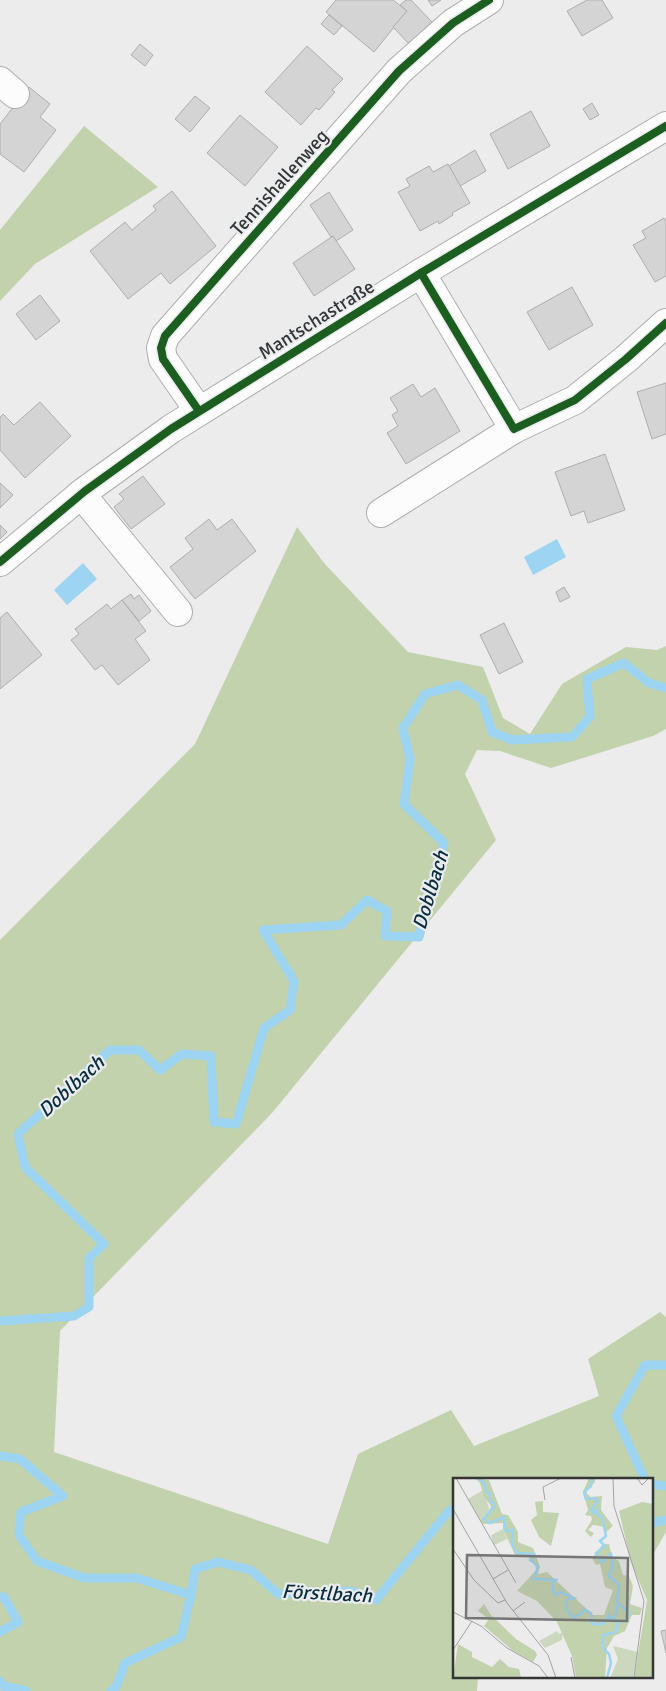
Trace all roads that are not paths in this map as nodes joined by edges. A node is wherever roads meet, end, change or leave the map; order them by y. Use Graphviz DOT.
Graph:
graph roads {
  1 [pos="489,0"];
  2 [pos="666,126"];
  3 [pos="421,273"];
  4 [pos="666,322"];
  5 [pos="199,411"];
  6 [pos="514,429"];
  7 [pos="81,494"];
  8 [pos="381,514"];
  9 [pos="0,562"];
  10 [pos="178,612"];
  1 -- 5 [label="street, Tennishallenweg"];
  2 -- 3 [label="street, Mantschastraße"];
  3 -- 5 [label="street, Mantschastraße"];
  3 -- 6 [label="street"];
  4 -- 6 [label="street"];
  5 -- 7 [label="street, Mantschastraße"];
  6 -- 8 [label="street"];
  7 -- 9 [label="street, Mantschastraße"];
  7 -- 10 [label="street"];
}
